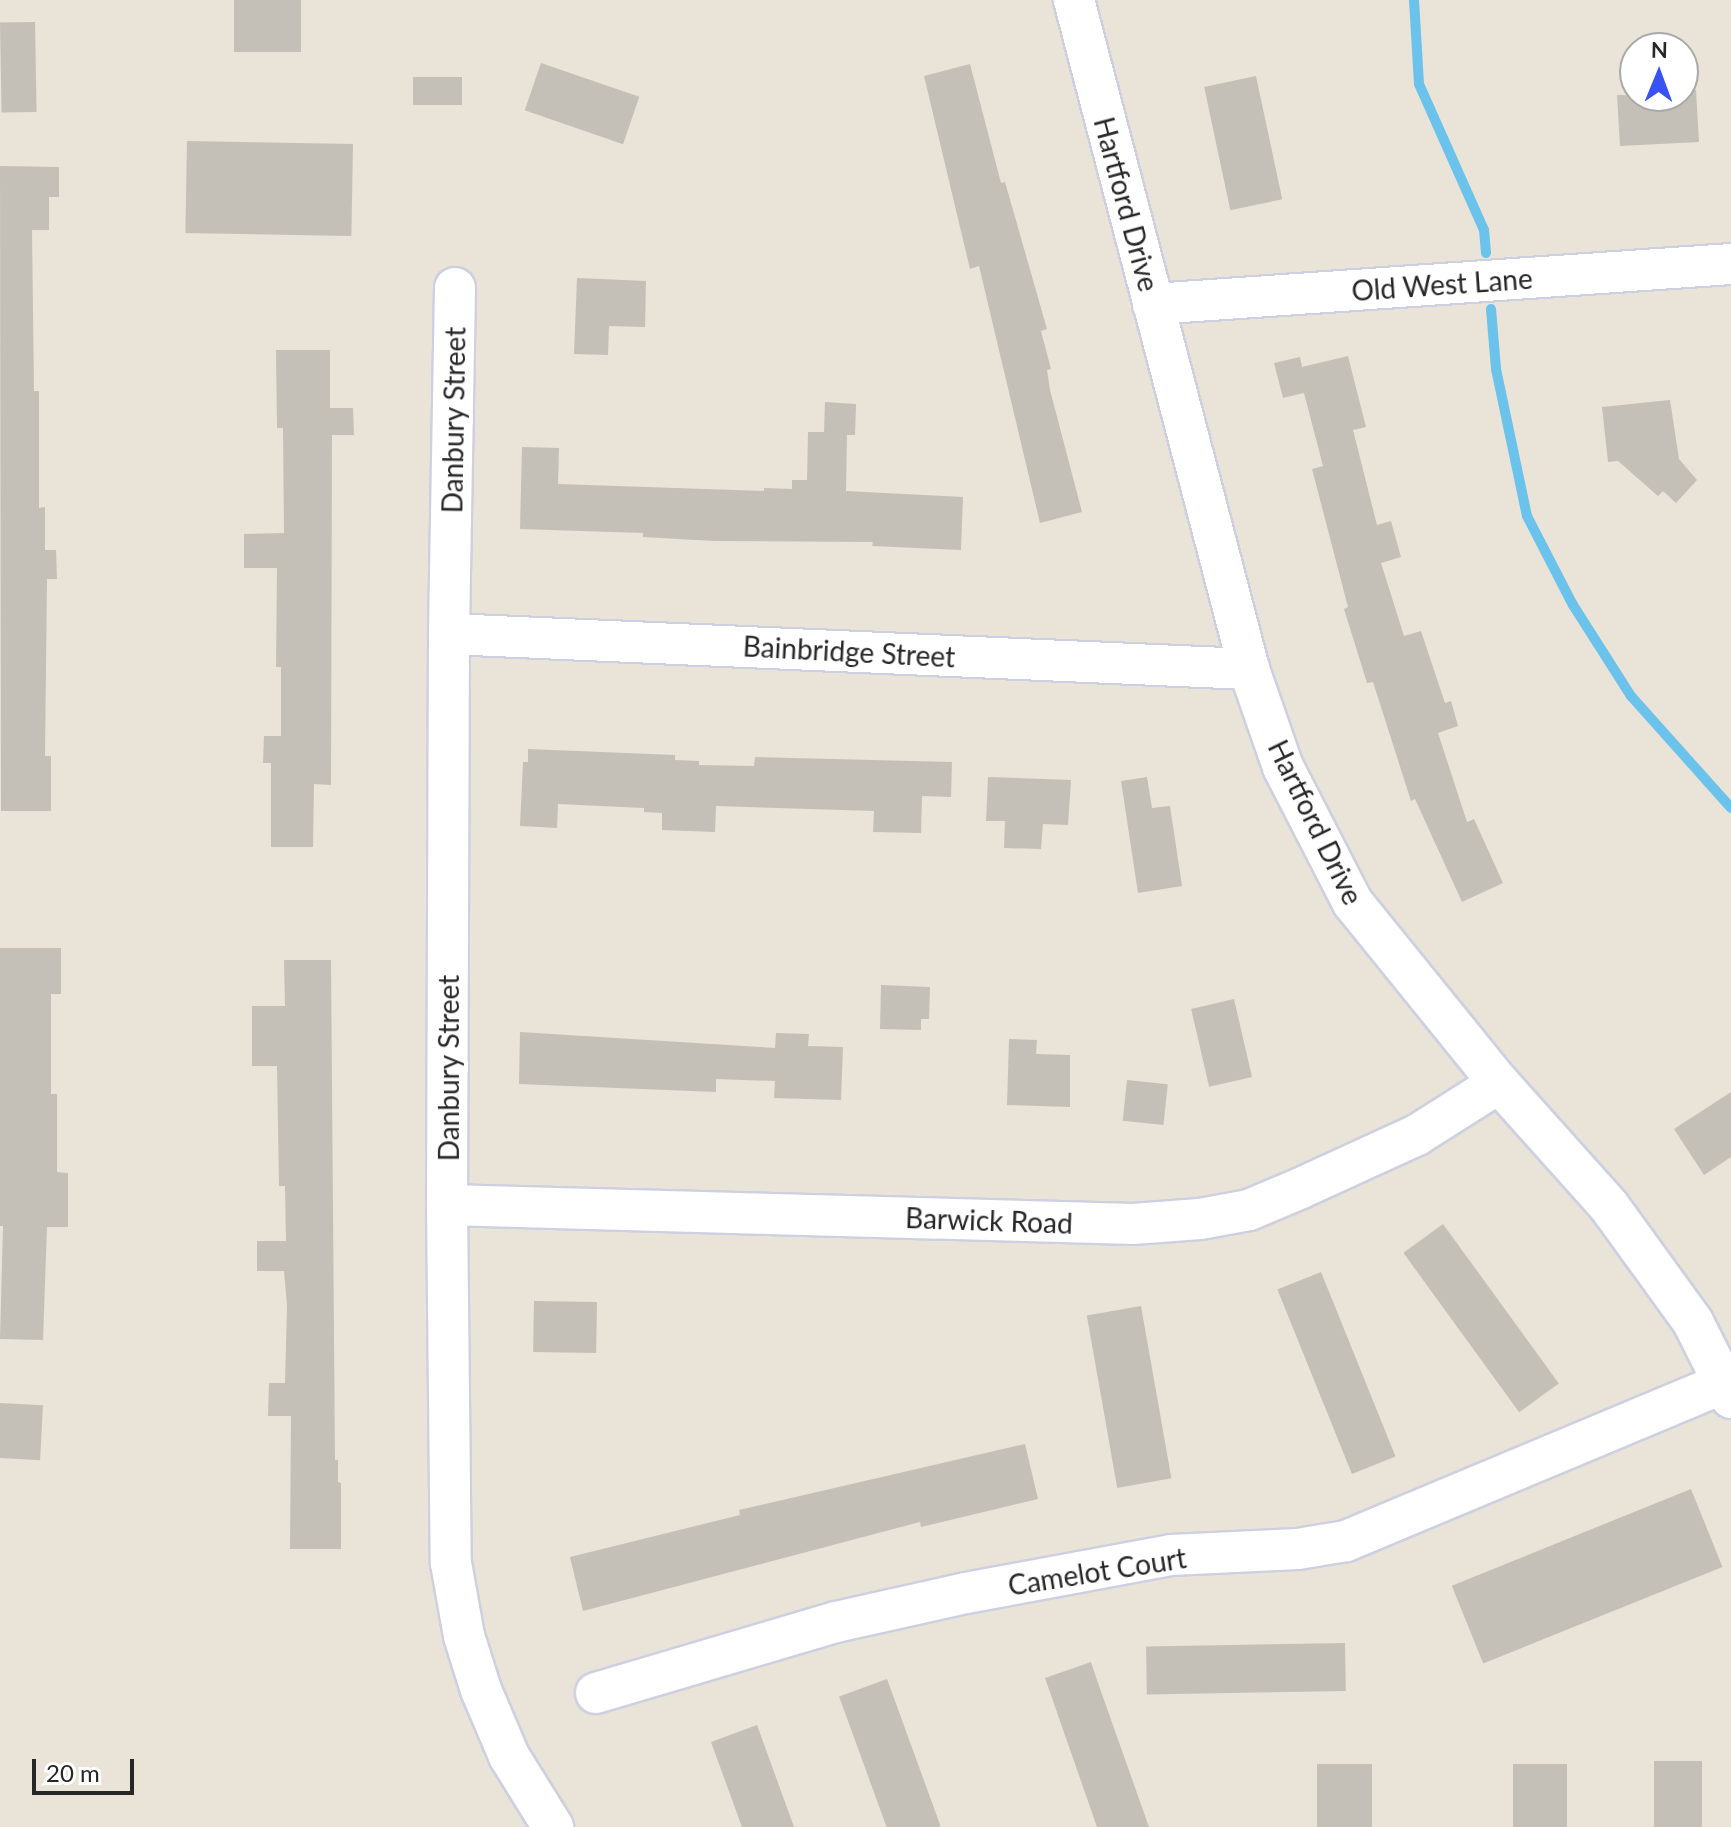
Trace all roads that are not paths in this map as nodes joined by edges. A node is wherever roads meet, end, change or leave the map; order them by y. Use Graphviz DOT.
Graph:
graph roads {
  1 [pos="1074,0"];
  2 [pos="1731,264"];
  3 [pos="455,288"];
  4 [pos="1153,304"];
  5 [pos="449,634"];
  6 [pos="1249,669"];
  7 [pos="1499,1083"];
  8 [pos="447,1205"];
  9 [pos="1727,1391"];
  10 [pos="596,1693"];
  11 [pos="553,1827"];
  1 -- 4 [label="street, Hartford Drive"];
  2 -- 4 [label="street, Old West Lane"];
  3 -- 5 [label="street, Danbury Street"];
  4 -- 6 [label="street, Hartford Drive"];
  5 -- 6 [label="street, Bainbridge Street"];
  5 -- 8 [label="street, Danbury Street"];
  6 -- 7 [label="street, Hartford Drive"];
  7 -- 8 [label="street, Barwick Road"];
  7 -- 9 [label="street, Hartford Drive"];
  8 -- 11 [label="street, Danbury Street"];
  9 -- 10 [label="street, Camelot Court"];
}
